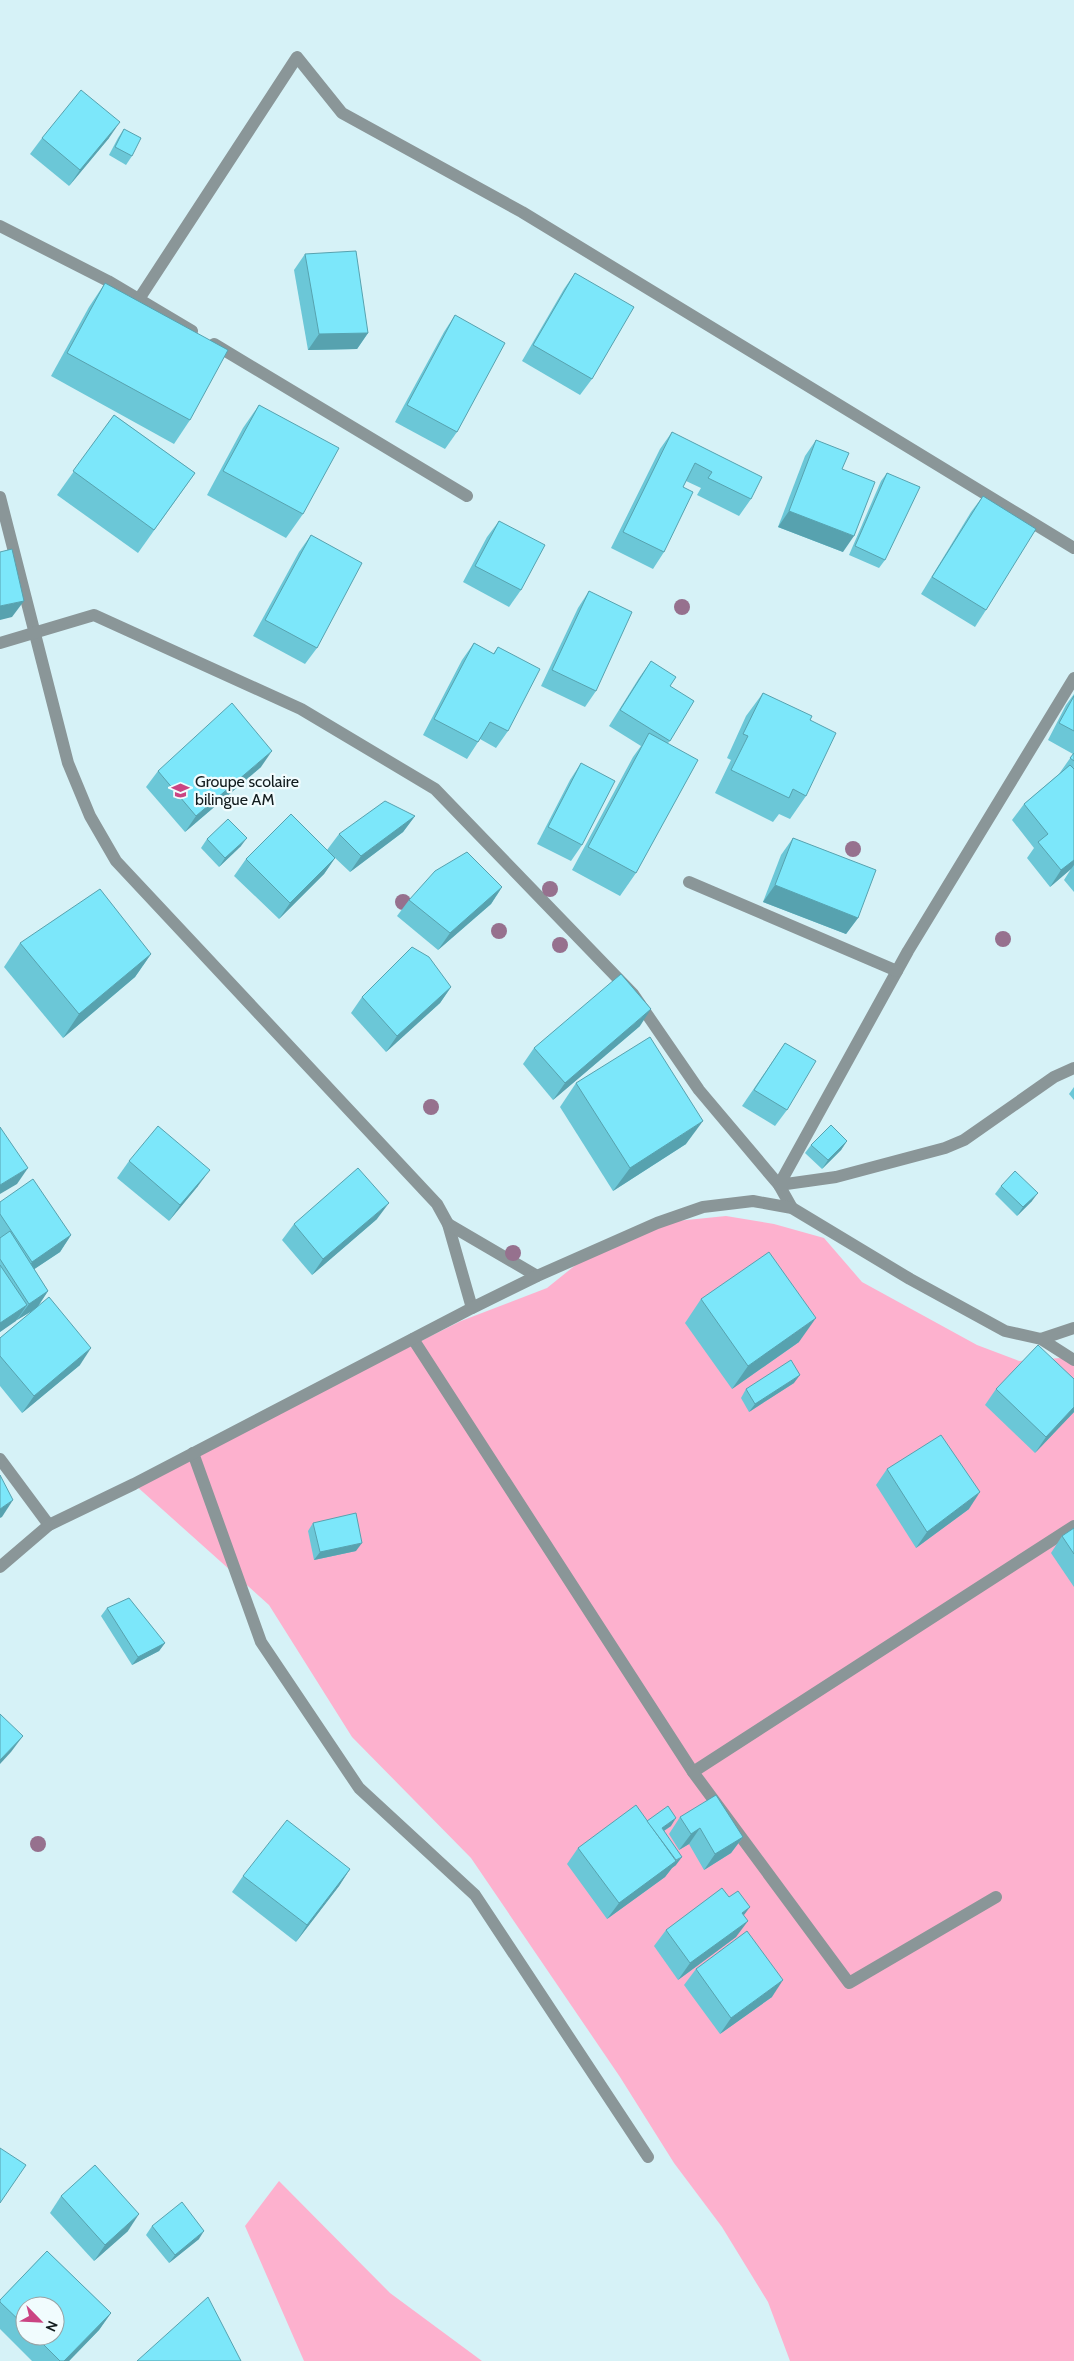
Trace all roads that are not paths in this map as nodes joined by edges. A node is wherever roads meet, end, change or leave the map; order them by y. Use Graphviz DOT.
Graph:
graph roads {
  1 [pos="0,226"];
  2 [pos="139,299"];
  3 [pos="466,496"];
  4 [pos="0,497"];
  5 [pos="1074,548"];
  6 [pos="35,632"];
  7 [pos="0,642"];
  8 [pos="1074,678"];
  9 [pos="689,882"];
  10 [pos="897,971"];
  11 [pos="1074,1068"];
  12 [pos="779,1185"];
  13 [pos="792,1208"];
  14 [pos="448,1224"];
  15 [pos="537,1276"];
  16 [pos="472,1308"];
  17 [pos="1074,1328"];
  18 [pos="413,1339"];
  19 [pos="1041,1339"];
  20 [pos="1074,1360"];
  21 [pos="193,1453"];
  22 [pos="0,1459"];
  23 [pos="49,1525"];
  24 [pos="1074,1526"];
  25 [pos="0,1567"];
  26 [pos="693,1772"];
  27 [pos="996,1897"];
  28 [pos="648,2156"];
  1 -- 2 [label="street"];
  2 -- 3 [label="street"];
  2 -- 5 [label="street"];
  4 -- 6 [label="street"];
  6 -- 7 [label="street"];
  6 -- 12 [label="street"];
  6 -- 14 [label="street"];
  8 -- 10 [label="street"];
  9 -- 10 [label="street"];
  10 -- 12 [label="street"];
  11 -- 12 [label="street"];
  12 -- 13 [label="street"];
  13 -- 15 [label="street"];
  13 -- 19 [label="street"];
  14 -- 15 [label="street"];
  14 -- 16 [label="street"];
  15 -- 16 [label="street"];
  16 -- 18 [label="street"];
  17 -- 19 [label="street"];
  18 -- 21 [label="street"];
  18 -- 26 [label="street"];
  19 -- 20 [label="street"];
  21 -- 23 [label="street"];
  21 -- 28 [label="street"];
  22 -- 23 [label="street"];
  23 -- 25 [label="street"];
  24 -- 26 [label="street"];
  26 -- 27 [label="street"];
}
